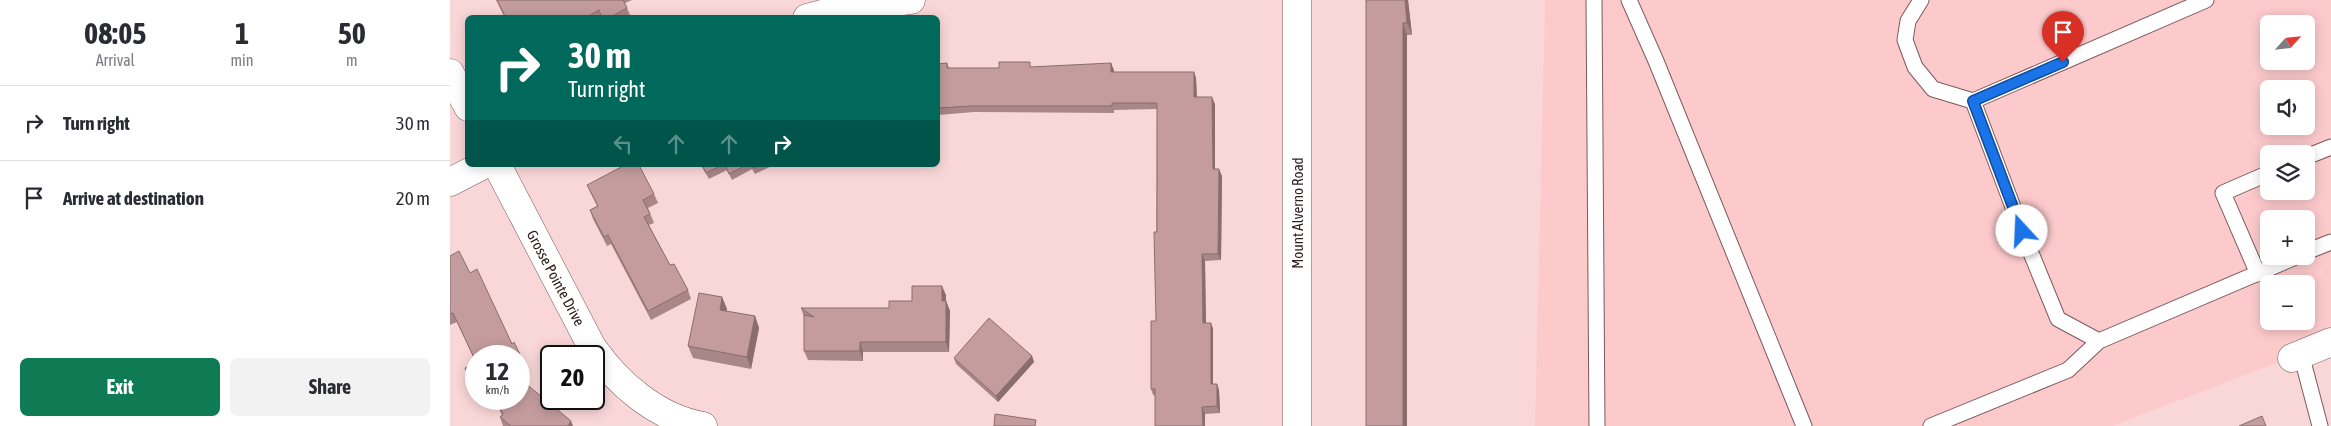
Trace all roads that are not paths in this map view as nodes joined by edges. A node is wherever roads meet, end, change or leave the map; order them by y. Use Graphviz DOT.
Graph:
graph roads {
  1 [pos="911,0"];
  2 [pos="1297,0"];
  3 [pos="1594,0"];
  4 [pos="1629,0"];
  5 [pos="1921,0"];
  6 [pos="2206,0"];
  7 [pos="818,15"];
  8 [pos="450,73"];
  9 [pos="1973,101"];
  10 [pos="465,102"];
  11 [pos="2331,147"];
  12 [pos="2315,154"];
  13 [pos="479,167"];
  14 [pos="498,167"];
  15 [pos="2260,177"];
  16 [pos="450,182"];
  17 [pos="2331,242"];
  18 [pos="2315,248"];
  19 [pos="2278,265"];
  20 [pos="2258,274"];
  21 [pos="2099,341"];
  22 [pos="2331,342"];
  23 [pos="2297,356"];
  24 [pos="703,426"];
  25 [pos="1297,426"];
  26 [pos="1597,426"];
  27 [pos="1804,426"];
  28 [pos="1931,426"];
  29 [pos="2320,426"];
  1 -- 7 [label="street"];
  2 -- 25 [label="street, Mount Alverno Road"];
  3 -- 26 [label="lane"];
  4 -- 27 [label="lane"];
  5 -- 9 [label="lane"];
  6 -- 9 [label="lane"];
  8 -- 10 [label="street"];
  9 -- 21 [label="lane"];
  11 -- 12 [label="lane"];
  13 -- 16 [label="street"];
  14 -- 24 [label="street, Grosse Pointe Drive"];
  15 -- 20 [label="lane"];
  17 -- 18 [label="lane"];
  19 -- 20 [label="lane"];
  20 -- 21 [label="lane"];
  21 -- 28 [label="lane"];
  22 -- 23 [label="street"];
  23 -- 29 [label="lane"];
}
